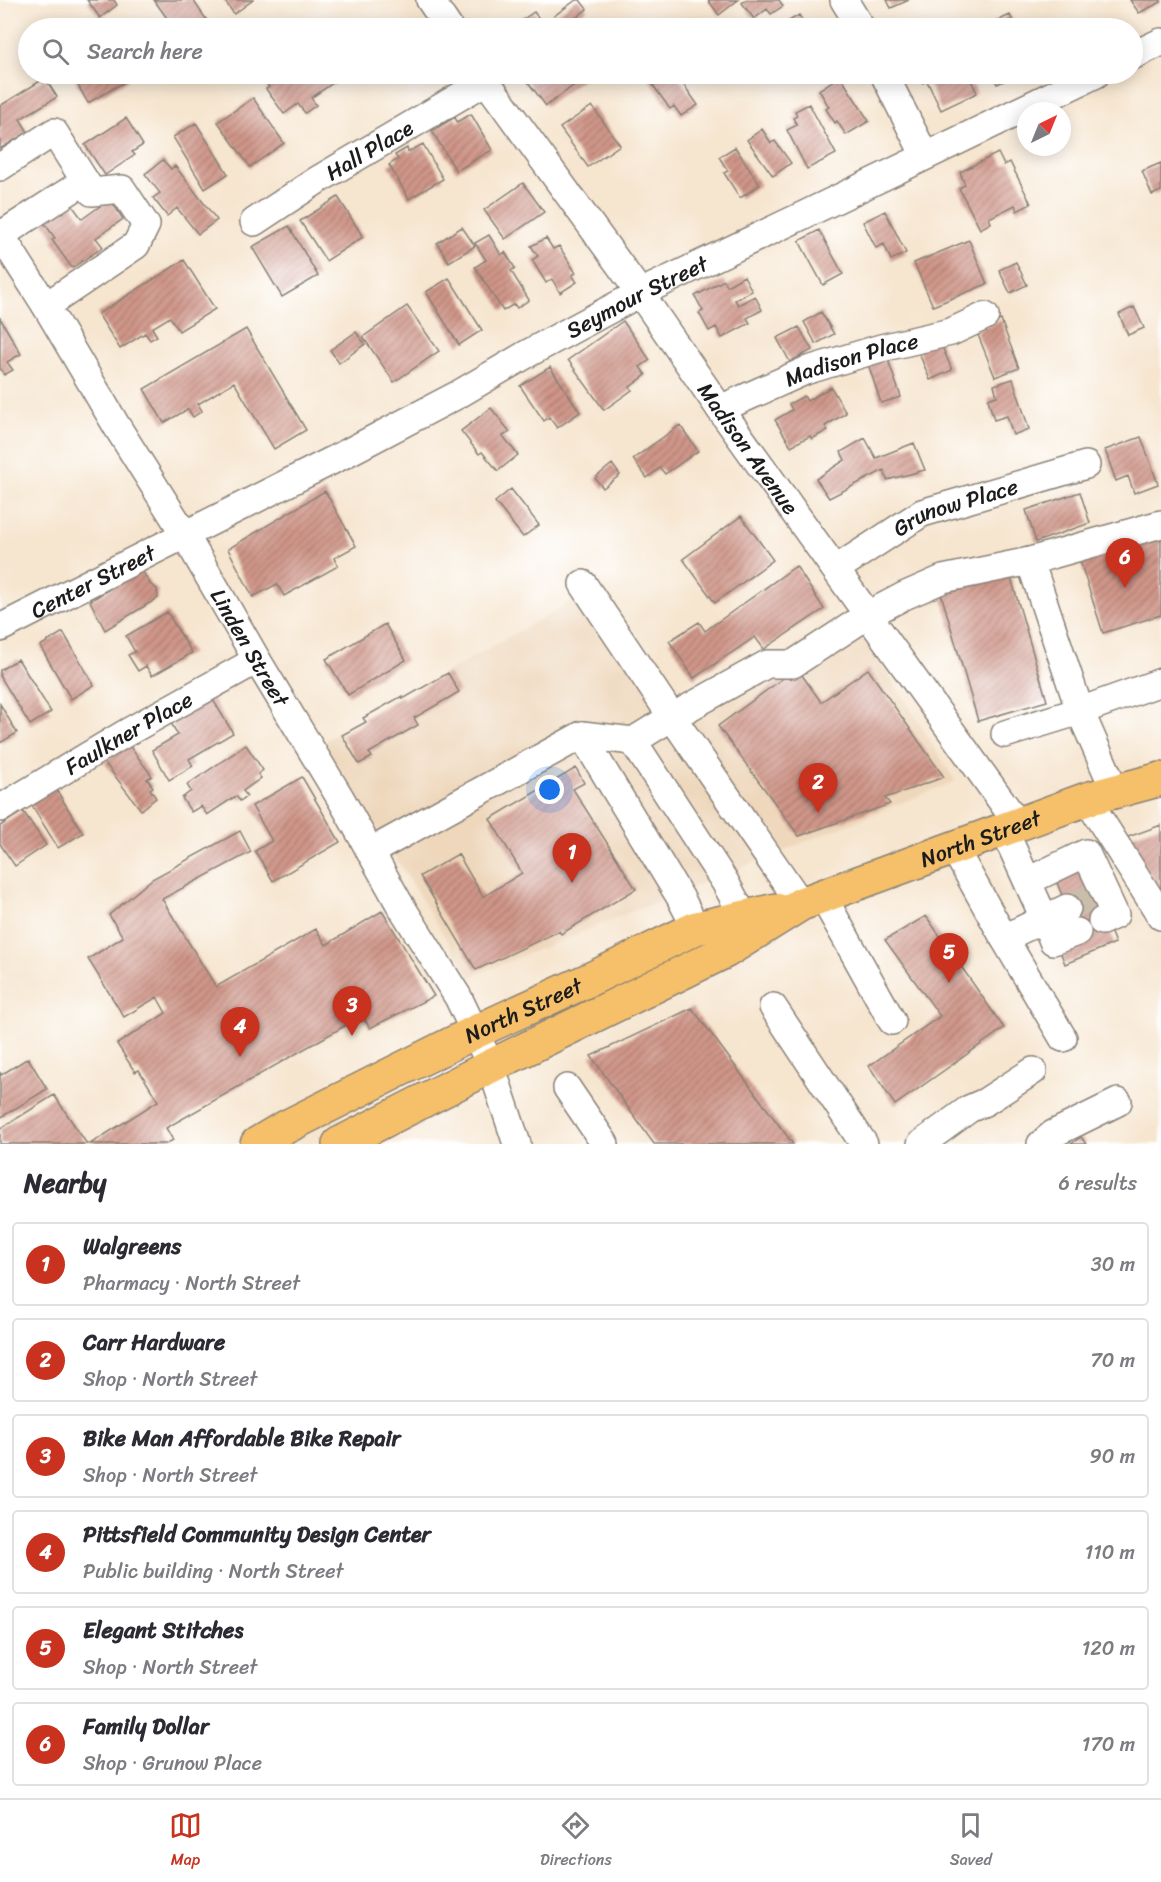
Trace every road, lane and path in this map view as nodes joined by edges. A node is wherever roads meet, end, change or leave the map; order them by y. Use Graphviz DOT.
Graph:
graph roads {
  1 [pos="430,0"];
  2 [pos="844,0"];
  3 [pos="442,18"];
  4 [pos="855,18"];
  5 [pos="1161,42"];
  6 [pos="1143,51"];
  7 [pos="472,84"];
  8 [pos="488,84"];
  9 [pos="889,84"];
  10 [pos="1075,84"];
  11 [pos="925,156"];
  12 [pos="0,167"];
  13 [pos="85,181"];
  14 [pos="254,222"];
  15 [pos="0,235"];
  16 [pos="640,293"];
  17 [pos="46,306"];
  18 [pos="985,316"];
  19 [pos="720,409"];
  20 [pos="1086,465"];
  21 [pos="1161,524"];
  22 [pos="185,535"];
  23 [pos="1030,561"];
  24 [pos="836,570"];
  25 [pos="583,584"];
  26 [pos="868,615"];
  27 [pos="0,627"];
  28 [pos="257,660"];
  29 [pos="1161,682"];
  30 [pos="1080,711"];
  31 [pos="672,717"];
  32 [pos="1005,734"];
  33 [pos="582,735"];
  34 [pos="633,741"];
  35 [pos="1161,778"];
  36 [pos="1101,795"];
  37 [pos="1,808"];
  38 [pos="1011,827"];
  39 [pos="954,848"];
  40 [pos="370,852"];
  41 [pos="1135,875"];
  42 [pos="1028,881"];
  43 [pos="812,900"];
  44 [pos="1056,913"];
  45 [pos="1161,916"];
  46 [pos="744,917"];
  47 [pos="696,928"];
  48 [pos="1077,932"];
  49 [pos="1004,938"];
  50 [pos="773,1007"];
  51 [pos="892,1021"];
  52 [pos="475,1032"];
  53 [pos="1063,1038"];
  54 [pos="491,1066"];
  55 [pos="1033,1071"];
  56 [pos="567,1088"];
  57 [pos="1118,1102"];
  58 [pos="257,1144"];
  59 [pos="339,1144"];
  60 [pos="518,1144"];
  61 [pos="605,1144"];
  62 [pos="864,1144"];
  63 [pos="921,1144"];
  64 [pos="1041,1144"];
  1 -- 3 [label="street"];
  2 -- 4 [label="street"];
  5 -- 6 [label="street"];
  7 -- 14 [label="street, Hall Place"];
  8 -- 16 [label="street, Madison Avenue"];
  9 -- 11 [label="street"];
  10 -- 11 [label="street, Seymour Street"];
  11 -- 16 [label="street, Seymour Street"];
  12 -- 13 [label="street"];
  13 -- 15 [label="street"];
  13 -- 17 [label="street"];
  15 -- 17 [label="street, Linden Street"];
  16 -- 19 [label="street, Madison Avenue"];
  16 -- 22 [label="street, Seymour Street"];
  17 -- 22 [label="street, Linden Street"];
  18 -- 19 [label="street, Madison Place"];
  19 -- 24 [label="street, Madison Avenue"];
  20 -- 24 [label="street, Grunow Place"];
  21 -- 23 [label="street"];
  22 -- 27 [label="street, Center Street"];
  22 -- 28 [label="street, Linden Street"];
  23 -- 26 [label="street"];
  23 -- 30 [label="street"];
  24 -- 26 [label="street, Madison Avenue"];
  25 -- 31 [label="street"];
  26 -- 31 [label="street"];
  26 -- 38 [label="street, Madison Avenue"];
  28 -- 37 [label="street, Faulkner Place"];
  28 -- 40 [label="street, Linden Street"];
  29 -- 30 [label="street"];
  30 -- 32 [label="street"];
  30 -- 36 [label="street"];
  31 -- 34 [label="street"];
  31 -- 43 [label="street"];
  33 -- 34 [label="street"];
  33 -- 40 [label="street"];
  33 -- 47 [label="street"];
  34 -- 46 [label="street"];
  35 -- 36 [label="main road, North Street"];
  36 -- 38 [label="main road, North Street"];
  36 -- 41 [label="street"];
  38 -- 39 [label="main road, North Street"];
  38 -- 42 [label="street, Madison Avenue"];
  39 -- 43 [label="main road, North Street"];
  39 -- 49 [label="street"];
  40 -- 52 [label="street, Linden Street"];
  41 -- 42 [label="street"];
  41 -- 45 [label="street"];
  42 -- 44 [label="street, Madison Avenue"];
  43 -- 46 [label="main road, North Street"];
  43 -- 51 [label="street"];
  43 -- 54 [label="main road, North Street"];
  44 -- 48 [label="street, Madison Avenue"];
  44 -- 49 [label="street"];
  46 -- 47 [label="main road, North Street"];
  47 -- 52 [label="main road, North Street"];
  49 -- 53 [label="street"];
  50 -- 62 [label="street"];
  52 -- 54 [label="street, Linden Street"];
  52 -- 58 [label="main road, North Street"];
  54 -- 59 [label="main road, North Street"];
  54 -- 60 [label="street, Linden Street"];
  55 -- 63 [label="street"];
  56 -- 61 [label="street"];
  57 -- 64 [label="street"];
}
